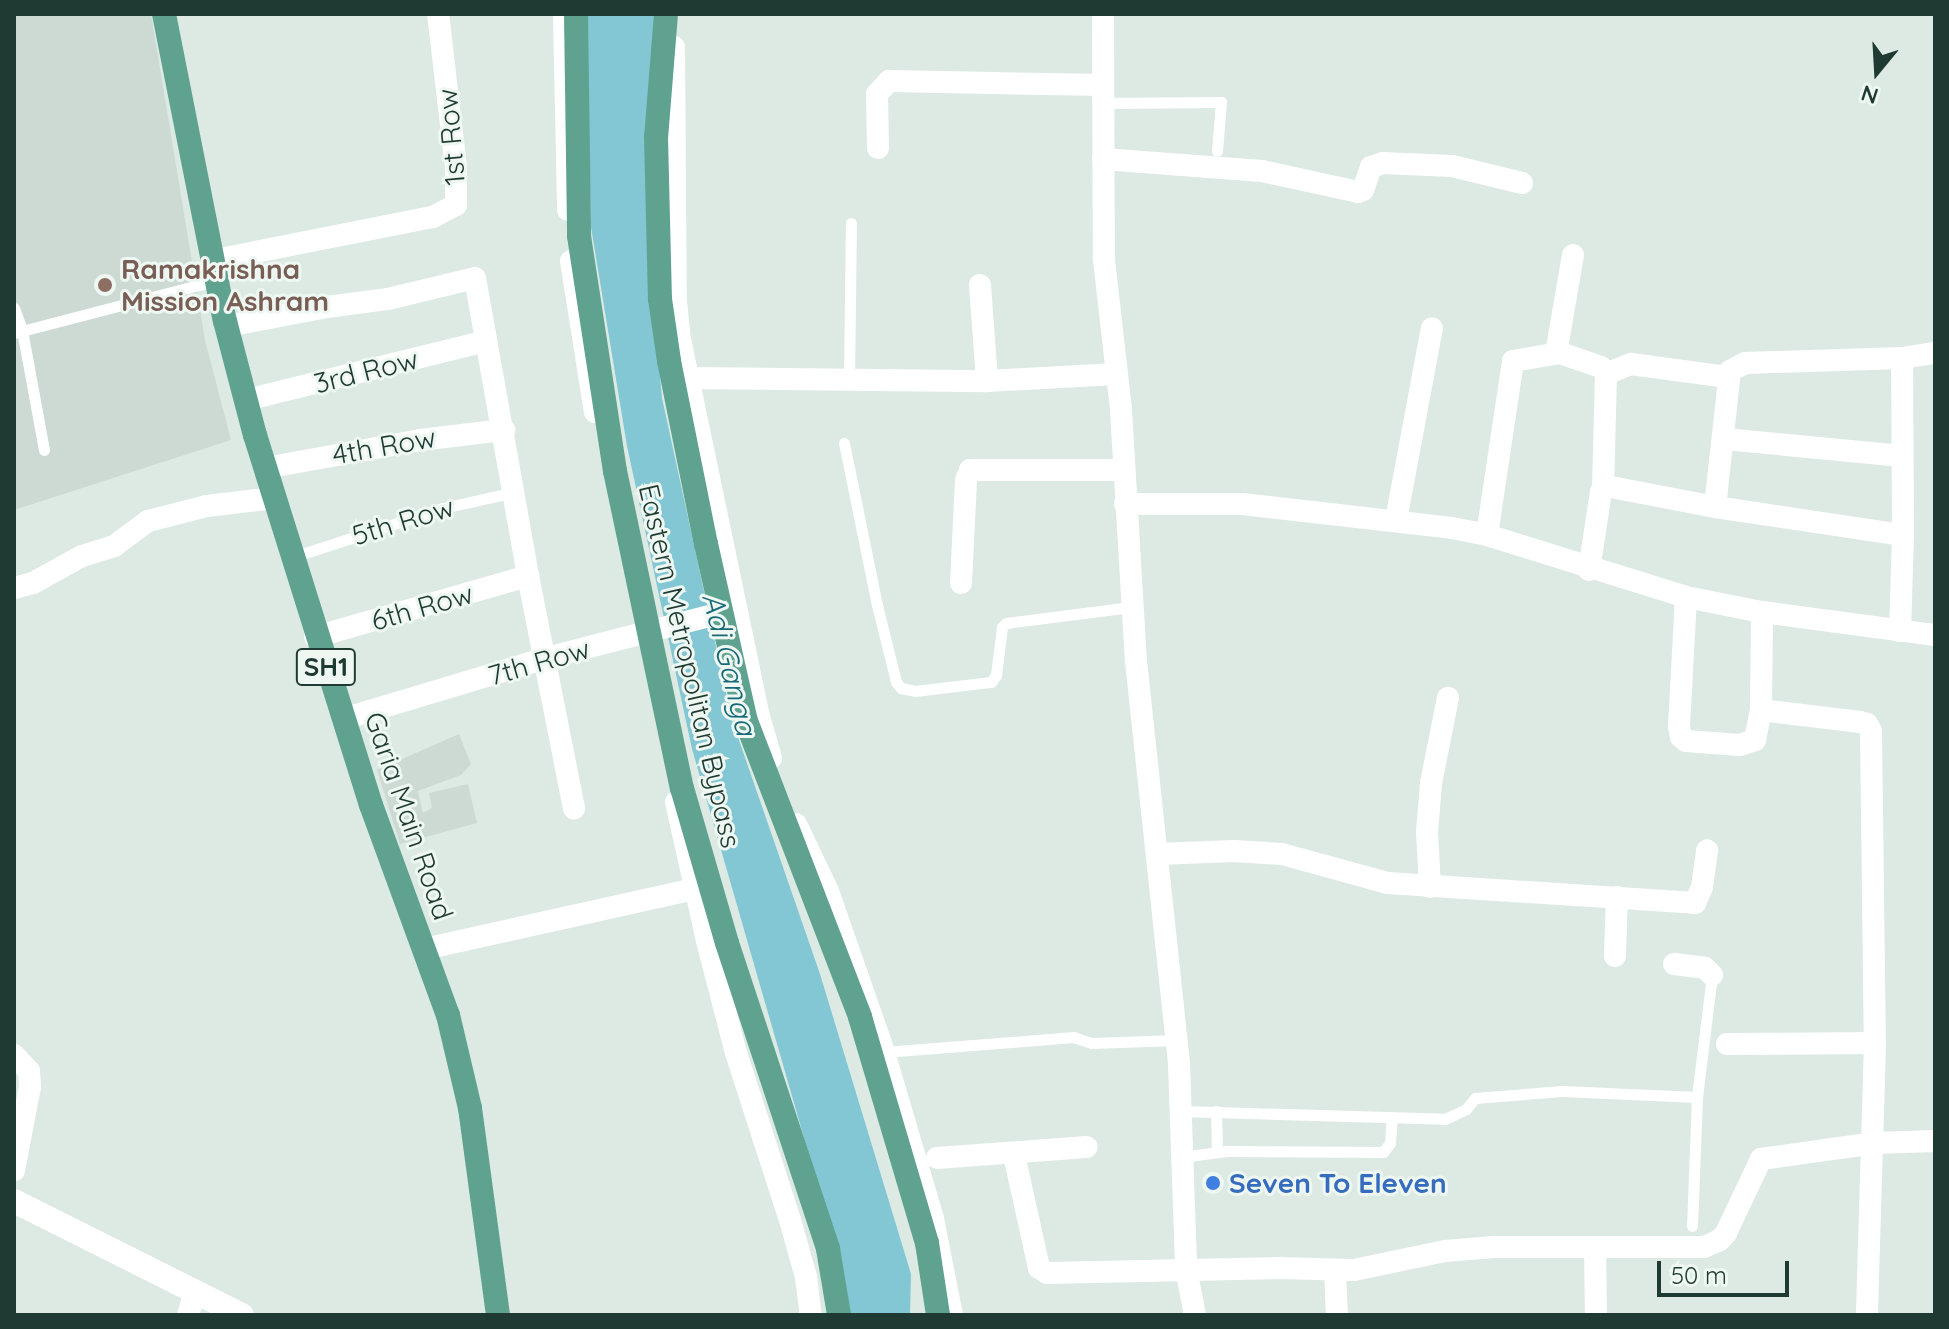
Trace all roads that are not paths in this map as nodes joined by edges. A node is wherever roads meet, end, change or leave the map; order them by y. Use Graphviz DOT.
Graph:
graph roads {
  1 [pos="164,14"];
  2 [pos="438,14"];
  3 [pos="564,14"];
  4 [pos="576,14"];
  5 [pos="666,14"];
  6 [pos="673,14"];
  7 [pos="1103,14"];
  8 [pos="1103,94"];
  9 [pos="878,148"];
  10 [pos="1217,151"];
  11 [pos="1103,159"];
  12 [pos="1522,183"];
  13 [pos="851,223"];
  14 [pos="1573,255"];
  15 [pos="217,270"];
  16 [pos="980,285"];
  17 [pos="14,308"];
  18 [pos="227,326"];
  19 [pos="1432,328"];
  20 [pos="18,331"];
  21 [pos="486,341"];
  22 [pos="1560,353"];
  23 [pos="1935,353"];
  24 [pos="1902,358"];
  25 [pos="1116,374"];
  26 [pos="1606,374"];
  27 [pos="1727,377"];
  28 [pos="686,378"];
  29 [pos="849,380"];
  30 [pos="987,381"];
  31 [pos="246,400"];
  32 [pos="504,430"];
  33 [pos="1725,439"];
  34 [pos="844,443"];
  35 [pos="44,450"];
  36 [pos="1902,456"];
  37 [pos="265,468"];
  38 [pos="1124,470"];
  39 [pos="1603,488"];
  40 [pos="515,491"];
  41 [pos="273,498"];
  42 [pos="1125,504"];
  43 [pos="1715,507"];
  44 [pos="1396,520"];
  45 [pos="1487,535"];
  46 [pos="1903,535"];
  47 [pos="292,557"];
  48 [pos="1589,570"];
  49 [pos="528,576"];
  50 [pos="961,583"];
  51 [pos="14,588"];
  52 [pos="1686,597"];
  53 [pos="1131,607"];
  54 [pos="737,609"];
  55 [pos="1762,612"];
  56 [pos="1900,631"];
  57 [pos="640,634"];
  58 [pos="1935,635"];
  59 [pos="315,637"];
  60 [pos="543,659"];
  61 [pos="1448,698"];
  62 [pos="1761,710"];
  63 [pos="343,719"];
  64 [pos="574,809"];
  65 [pos="1707,850"];
  66 [pos="1158,854"];
  67 [pos="1430,887"];
  68 [pos="695,889"];
  69 [pos="1617,897"];
  70 [pos="424,949"];
  71 [pos="1615,956"];
  72 [pos="1674,964"];
  73 [pos="1712,975"];
  74 [pos="1177,1040"];
  75 [pos="1875,1043"];
  76 [pos="1727,1044"];
  77 [pos="884,1052"];
  78 [pos="14,1055"];
  79 [pos="1697,1097"];
  80 [pos="1181,1111"];
  81 [pos="1216,1111"];
  82 [pos="1392,1117"];
  83 [pos="1935,1141"];
  84 [pos="1875,1143"];
  85 [pos="1087,1147"];
  86 [pos="1217,1152"];
  87 [pos="1014,1155"];
  88 [pos="1181,1157"];
  89 [pos="937,1158"];
  90 [pos="14,1170"];
  91 [pos="14,1201"];
  92 [pos="1692,1226"];
  93 [pos="1595,1247"];
  94 [pos="1186,1269"];
  95 [pos="1335,1270"];
  96 [pos="191,1304"];
  97 [pos="242,1315"];
  98 [pos="498,1315"];
  99 [pos="811,1315"];
  100 [pos="839,1315"];
  101 [pos="938,1315"];
  102 [pos="952,1315"];
  103 [pos="1195,1315"];
  104 [pos="1337,1315"];
  105 [pos="1596,1315"];
  106 [pos="1867,1315"];
  1 -- 15 [label="main road, Garia Main Road / SH1"];
  2 -- 15 [label="street, 1st Row"];
  3 -- 57 [label="street"];
  4 -- 100 [label="main road, Eastern Metropolitan Bypass"];
  5 -- 101 [label="main road, Eastern Metropolitan Bypass"];
  6 -- 28 [label="street"];
  7 -- 8 [label="street"];
  8 -- 9 [label="street"];
  8 -- 10 [label="lane"];
  8 -- 11 [label="street"];
  11 -- 12 [label="street"];
  11 -- 25 [label="street"];
  13 -- 29 [label="lane"];
  14 -- 22 [label="street"];
  15 -- 18 [label="main road, Garia Main Road / SH1"];
  15 -- 20 [label="lane"];
  16 -- 30 [label="street"];
  17 -- 20 [label="lane"];
  18 -- 21 [label="street"];
  18 -- 31 [label="main road, Garia Main Road / SH1"];
  19 -- 44 [label="street"];
  20 -- 35 [label="lane"];
  21 -- 31 [label="street, 3rd Row"];
  21 -- 32 [label="street"];
  22 -- 26 [label="street"];
  22 -- 45 [label="street"];
  23 -- 24 [label="street"];
  24 -- 27 [label="street"];
  24 -- 36 [label="street"];
  25 -- 30 [label="street"];
  25 -- 38 [label="street"];
  26 -- 27 [label="street"];
  26 -- 39 [label="street"];
  27 -- 33 [label="street"];
  28 -- 29 [label="street"];
  28 -- 54 [label="street"];
  29 -- 30 [label="street"];
  31 -- 37 [label="main road, Garia Main Road / SH1"];
  32 -- 37 [label="street, 4th Row"];
  32 -- 40 [label="street"];
  33 -- 36 [label="street"];
  33 -- 43 [label="street"];
  34 -- 53 [label="lane"];
  36 -- 46 [label="street"];
  37 -- 41 [label="main road, Garia Main Road / SH1"];
  38 -- 42 [label="street"];
  38 -- 50 [label="street"];
  39 -- 43 [label="street"];
  39 -- 48 [label="street"];
  40 -- 47 [label="lane, 5th Row"];
  40 -- 49 [label="street"];
  41 -- 47 [label="main road, Garia Main Road / SH1"];
  41 -- 51 [label="street"];
  42 -- 44 [label="street"];
  42 -- 53 [label="street"];
  43 -- 46 [label="street"];
  44 -- 45 [label="street"];
  45 -- 48 [label="street"];
  46 -- 56 [label="street"];
  47 -- 59 [label="main road, Garia Main Road / SH1"];
  48 -- 52 [label="street"];
  49 -- 59 [label="street, 6th Row"];
  49 -- 60 [label="street"];
  52 -- 55 [label="street"];
  52 -- 62 [label="street"];
  53 -- 66 [label="street"];
  54 -- 57 [label="street, 7th Row"];
  54 -- 77 [label="street"];
  55 -- 56 [label="street"];
  55 -- 62 [label="street"];
  56 -- 58 [label="street"];
  57 -- 60 [label="street, 7th Row"];
  57 -- 68 [label="street"];
  59 -- 63 [label="main road, Garia Main Road / SH1"];
  60 -- 63 [label="street, 7th Row"];
  60 -- 64 [label="street"];
  61 -- 67 [label="street"];
  62 -- 75 [label="street"];
  63 -- 70 [label="main road, Garia Main Road / SH1"];
  65 -- 69 [label="street"];
  66 -- 67 [label="street"];
  66 -- 74 [label="street"];
  67 -- 69 [label="street"];
  68 -- 70 [label="street"];
  68 -- 99 [label="street"];
  69 -- 71 [label="street"];
  70 -- 98 [label="main road, Garia Main Road / SH1"];
  72 -- 73 [label="street"];
  73 -- 79 [label="lane"];
  74 -- 77 [label="lane"];
  74 -- 80 [label="street"];
  75 -- 76 [label="street"];
  75 -- 84 [label="street"];
  77 -- 102 [label="street"];
  78 -- 90 [label="street"];
  79 -- 82 [label="lane"];
  79 -- 92 [label="lane"];
  80 -- 81 [label="lane"];
  80 -- 88 [label="street"];
  81 -- 82 [label="lane"];
  81 -- 86 [label="lane"];
  82 -- 86 [label="lane"];
  83 -- 84 [label="street"];
  84 -- 93 [label="street"];
  84 -- 106 [label="street"];
  85 -- 87 [label="street"];
  86 -- 88 [label="lane"];
  87 -- 89 [label="street"];
  87 -- 94 [label="street"];
  88 -- 94 [label="street"];
  91 -- 96 [label="main road"];
  93 -- 95 [label="street"];
  93 -- 105 [label="street"];
  94 -- 95 [label="street"];
  94 -- 103 [label="street"];
  95 -- 104 [label="street"];
  96 -- 97 [label="main road"];
}
